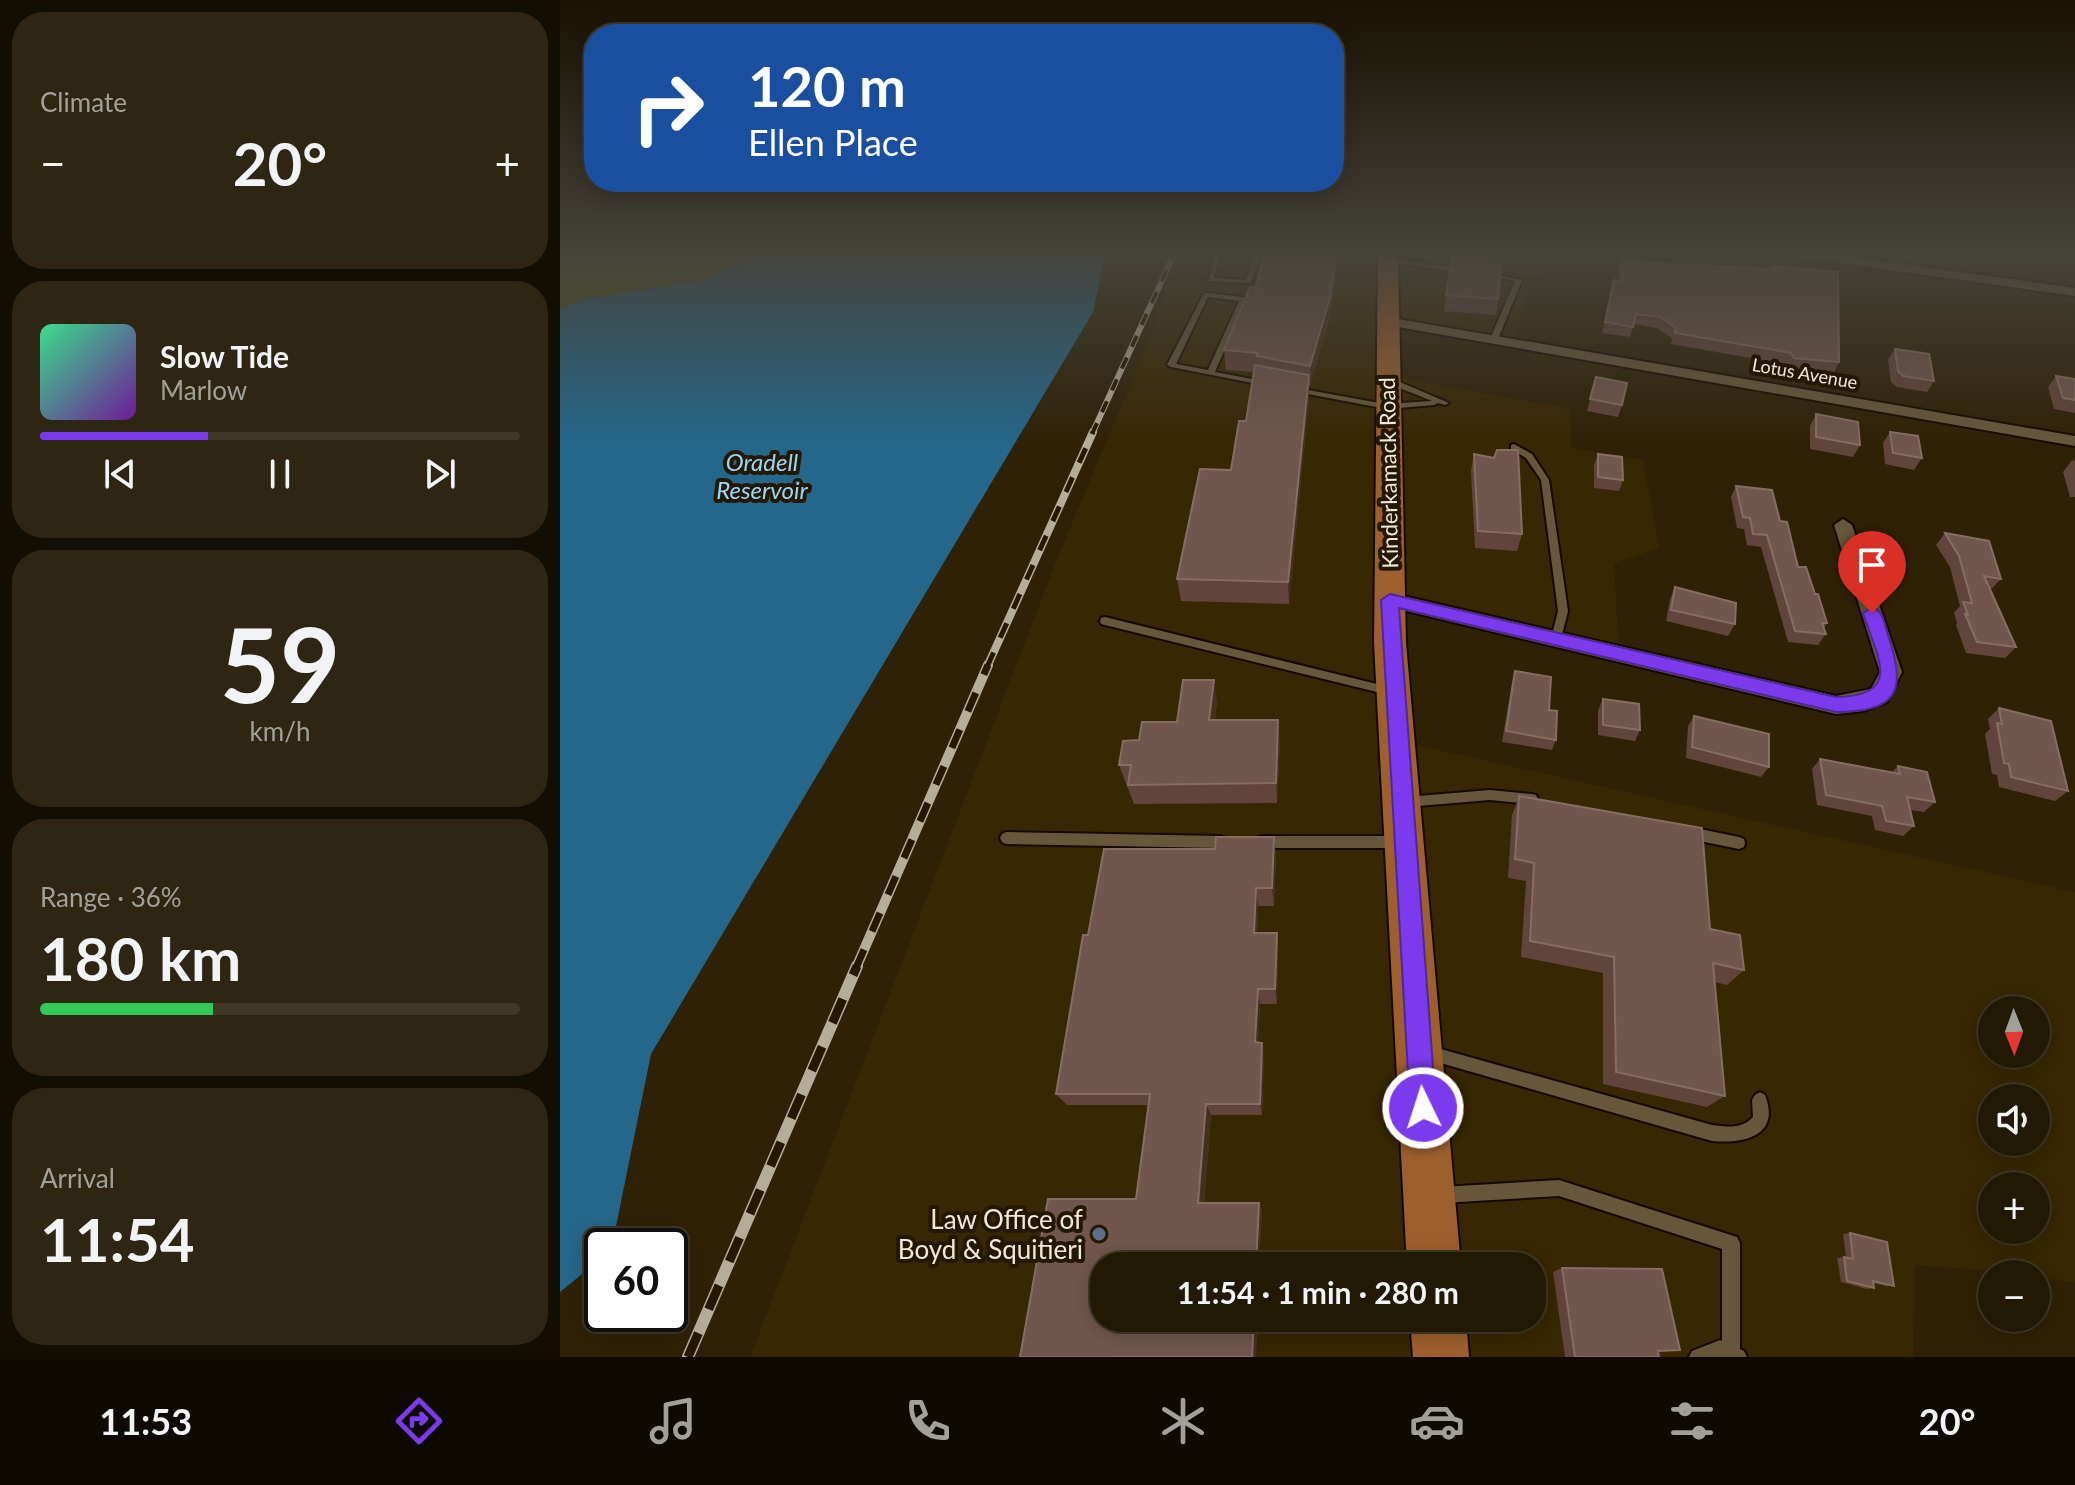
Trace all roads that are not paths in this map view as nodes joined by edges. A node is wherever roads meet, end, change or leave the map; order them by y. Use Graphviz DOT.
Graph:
graph roads {
  1 [pos="1195,317"];
  2 [pos="1235,317"];
  3 [pos="1386,317"];
  4 [pos="1503,317"];
  5 [pos="1386,321"];
  6 [pos="1494,339"];
  7 [pos="1211,373"];
  8 [pos="1270,385"];
  9 [pos="1284,387"];
  10 [pos="1387,398"];
  11 [pos="2075,441"];
  12 [pos="1514,447"];
  13 [pos="1843,525"];
  14 [pos="1390,600"];
  15 [pos="1105,621"];
  16 [pos="1556,639"];
  17 [pos="1394,692"];
  18 [pos="1402,802"];
  19 [pos="1552,803"];
  20 [pos="1677,830"];
  21 [pos="1006,838"];
  22 [pos="1221,842"];
  23 [pos="1251,842"];
  24 [pos="1405,842"];
  25 [pos="1739,843"];
  26 [pos="1419,1050"];
  27 [pos="1760,1100"];
  28 [pos="1430,1196"];
  29 [pos="1433,1252"];
  30 [pos="1439,1332"];
  31 [pos="1735,1355"];
  32 [pos="1441,1357"];
  33 [pos="1698,1357"];
  1 -- 7 [label="lane"];
  2 -- 7 [label="lane"];
  3 -- 5 [label="main road, Kinderkamack Road"];
  4 -- 6 [label="lane"];
  5 -- 6 [label="street, Lotus Avenue"];
  5 -- 10 [label="main road, Kinderkamack Road"];
  6 -- 11 [label="street, Lotus Avenue"];
  7 -- 8 [label="lane"];
  9 -- 10 [label="lane"];
  10 -- 10 [label="lane"];
  10 -- 14 [label="main road, Kinderkamack Road"];
  12 -- 16 [label="lane"];
  13 -- 16 [label="street"];
  14 -- 16 [label="street"];
  14 -- 17 [label="main road, Kinderkamack Road"];
  15 -- 17 [label="lane"];
  17 -- 18 [label="main road, Kinderkamack Road"];
  18 -- 19 [label="lane"];
  18 -- 24 [label="main road, Kinderkamack Road"];
  20 -- 25 [label="lane"];
  21 -- 22 [label="lane"];
  23 -- 24 [label="lane"];
  24 -- 26 [label="main road, Kinderkamack Road"];
  26 -- 27 [label="lane"];
  26 -- 28 [label="main road, Kinderkamack Road"];
  28 -- 29 [label="main road, Kinderkamack Road"];
  28 -- 31 [label="lane"];
  30 -- 32 [label="main road"];
  31 -- 33 [label="lane"];
}
